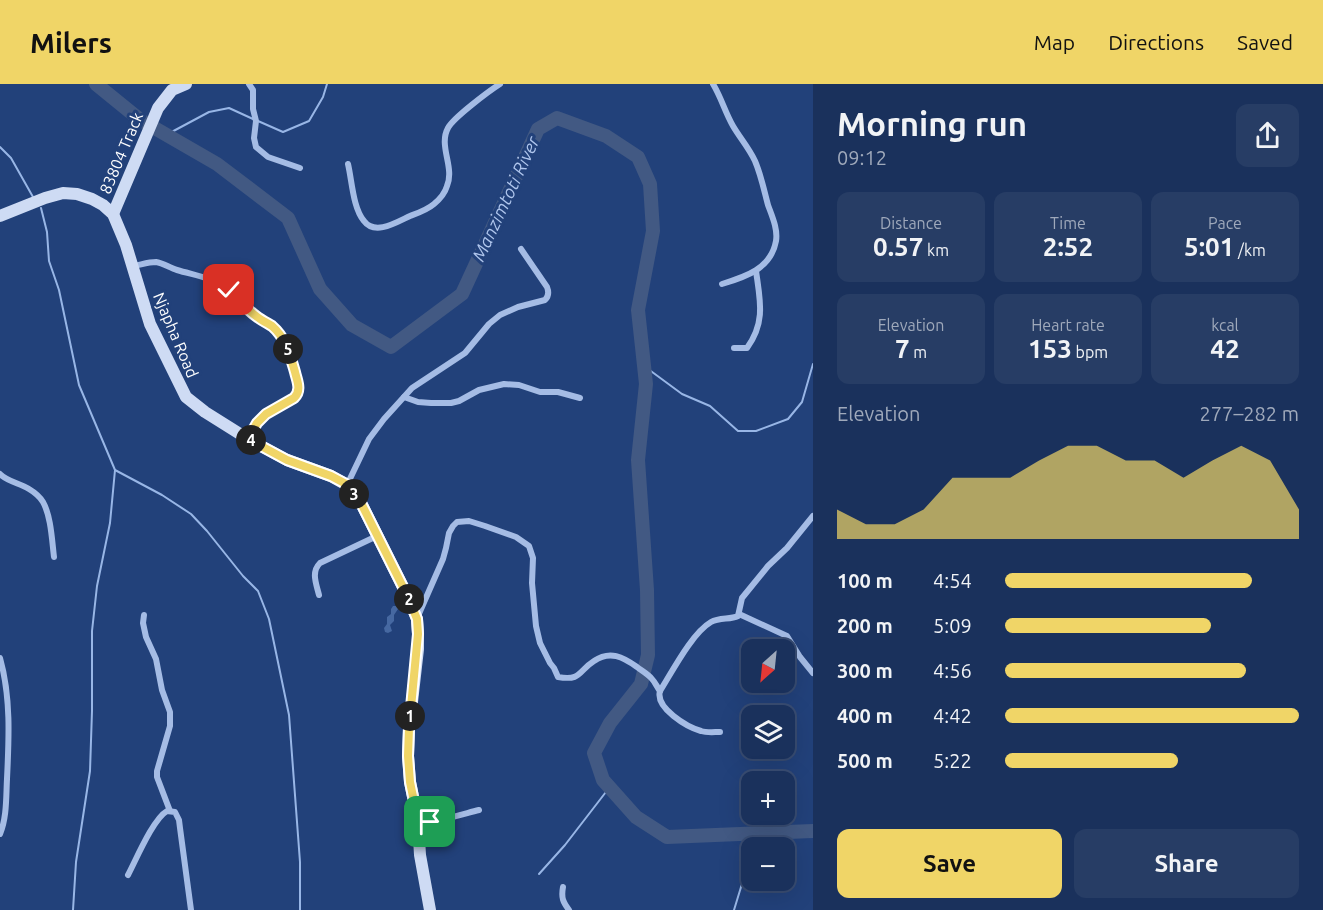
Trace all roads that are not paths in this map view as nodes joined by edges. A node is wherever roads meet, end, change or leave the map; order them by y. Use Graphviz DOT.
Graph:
graph roads {
  1 [pos="186,84"];
  2 [pos="249,84"];
  3 [pos="500,84"];
  4 [pos="713,84"];
  5 [pos="348,164"];
  6 [pos="300,168"];
  7 [pos="113,214"];
  8 [pos="0,216"];
  9 [pos="521,249"];
  10 [pos="132,266"];
  11 [pos="756,271"];
  12 [pos="722,284"];
  13 [pos="734,348"];
  14 [pos="404,397"];
  15 [pos="580,398"];
  16 [pos="248,439"];
  17 [pos="0,474"];
  18 [pos="348,485"];
  19 [pos="813,516"];
  20 [pos="377,536"];
  21 [pos="54,557"];
  22 [pos="319,595"];
  23 [pos="739,614"];
  24 [pos="144,615"];
  25 [pos="417,619"];
  26 [pos="0,658"];
  27 [pos="813,673"];
  28 [pos="660,691"];
  29 [pos="720,732"];
  30 [pos="479,810"];
  31 [pos="170,811"];
  32 [pos="418,821"];
  33 [pos="0,834"];
  34 [pos="128,875"];
  35 [pos="563,887"];
  36 [pos="191,910"];
  37 [pos="430,910"];
  38 [pos="569,910"];
  1 -- 7 [label="street, 83804 Track"];
  2 -- 6 [label="street"];
  3 -- 5 [label="street"];
  4 -- 11 [label="street"];
  7 -- 8 [label="street"];
  7 -- 10 [label="street, Njapha Road"];
  9 -- 14 [label="street"];
  10 -- 16 [label="street, Njapha Road"];
  10 -- 16 [label="street"];
  11 -- 12 [label="street"];
  11 -- 13 [label="street"];
  14 -- 15 [label="street"];
  14 -- 18 [label="street"];
  16 -- 18 [label="street, Njapha Road"];
  17 -- 21 [label="street"];
  18 -- 20 [label="street"];
  19 -- 23 [label="street"];
  20 -- 22 [label="street"];
  20 -- 25 [label="street"];
  23 -- 27 [label="street"];
  23 -- 28 [label="street"];
  24 -- 31 [label="street"];
  25 -- 28 [label="street"];
  25 -- 32 [label="street"];
  26 -- 33 [label="street"];
  28 -- 29 [label="street"];
  30 -- 32 [label="street"];
  31 -- 34 [label="street"];
  31 -- 36 [label="street"];
  32 -- 37 [label="street"];
  35 -- 38 [label="street"];
}
